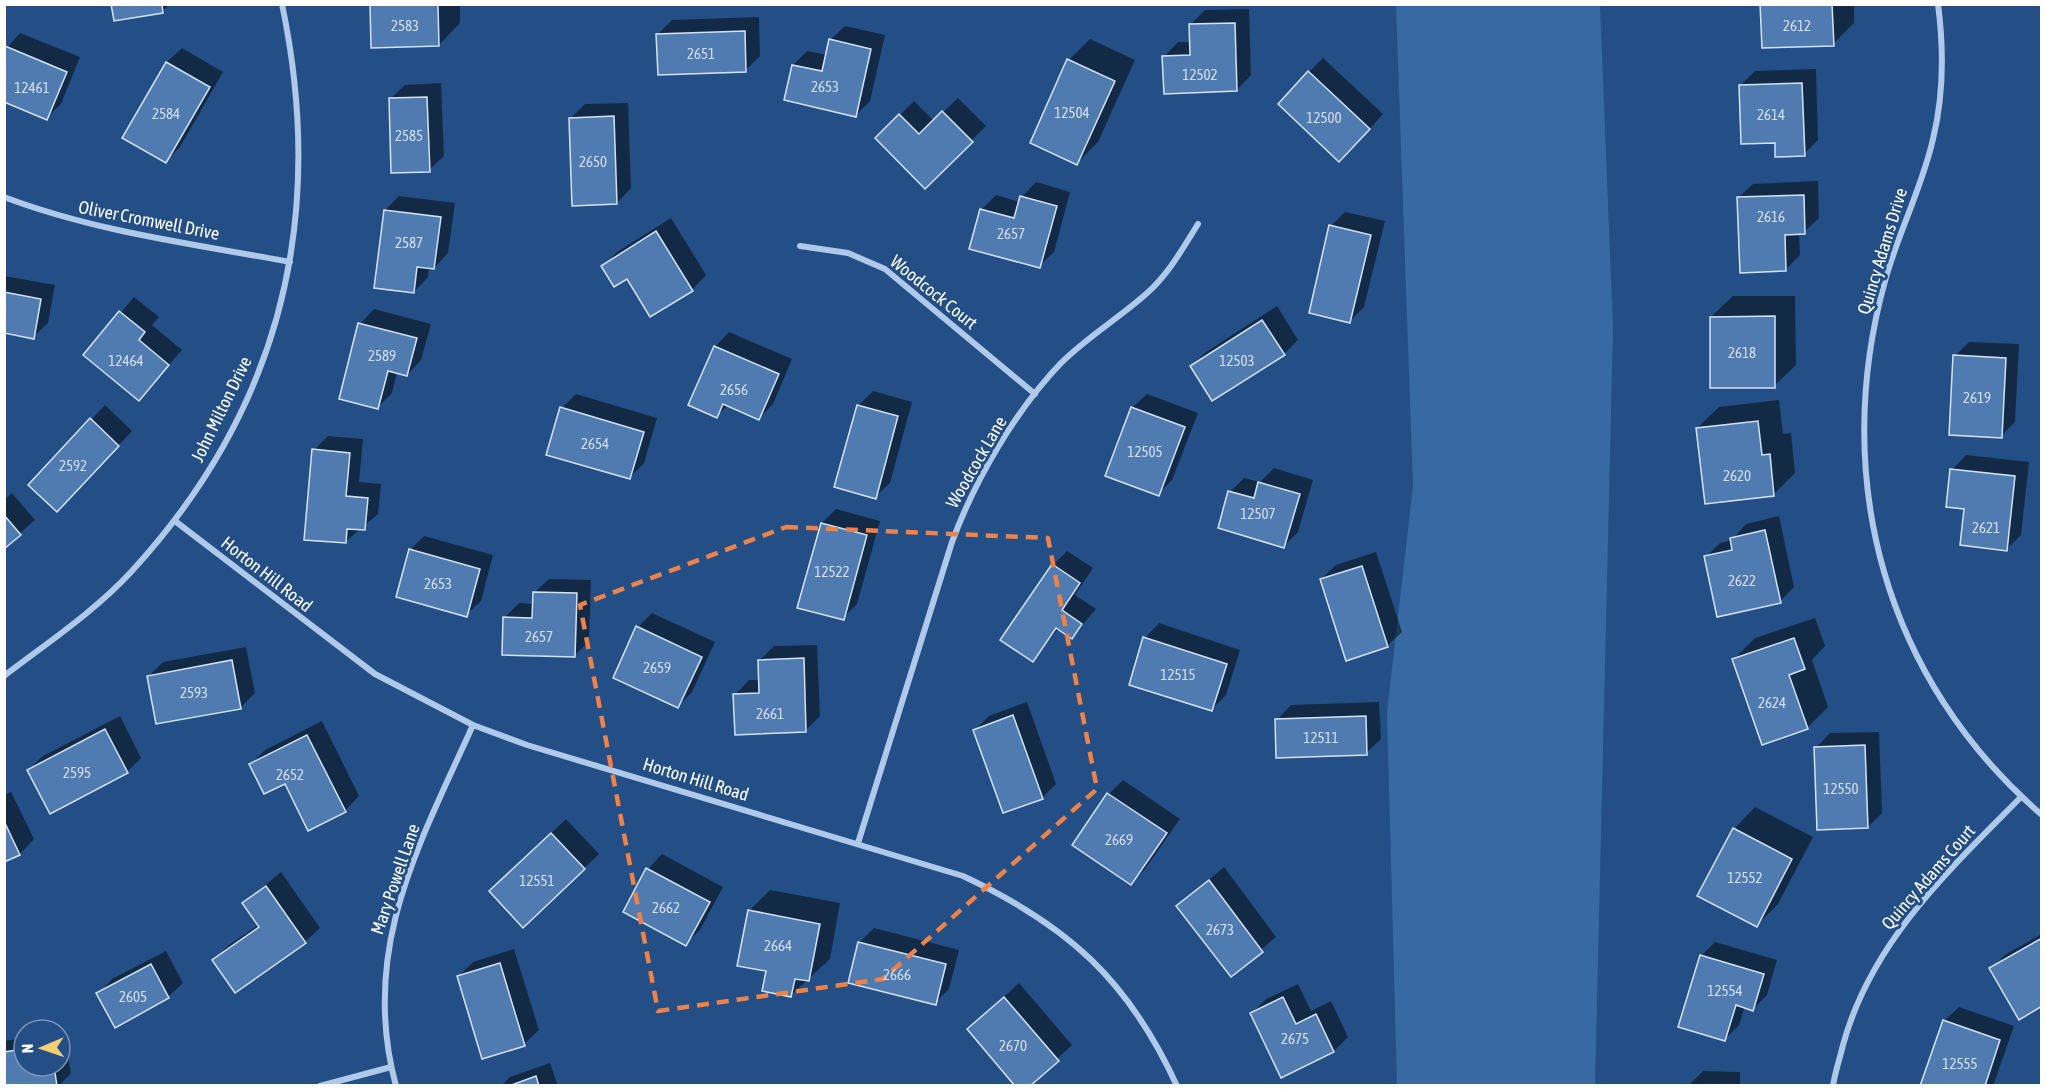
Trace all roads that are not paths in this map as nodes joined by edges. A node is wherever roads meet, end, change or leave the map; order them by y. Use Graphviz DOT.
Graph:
graph roads {
  1 [pos="282,4"];
  2 [pos="1938,4"];
  3 [pos="4,197"];
  4 [pos="1198,224"];
  5 [pos="800,246"];
  6 [pos="290,262"];
  7 [pos="1035,394"];
  8 [pos="175,521"];
  9 [pos="4,676"];
  10 [pos="473,725"];
  11 [pos="2021,797"];
  12 [pos="2042,815"];
  13 [pos="858,843"];
  14 [pos="391,1067"];
  15 [pos="320,1086"];
  16 [pos="396,1086"];
  17 [pos="1177,1086"];
  18 [pos="1833,1086"];
  1 -- 6 [label="street, John Milton Drive"];
  2 -- 11 [label="street, Quincy Adams Drive"];
  3 -- 6 [label="street, Oliver Cromwell Drive"];
  4 -- 7 [label="street, Woodcock Lane"];
  5 -- 7 [label="street, Woodcock Court"];
  6 -- 8 [label="street, John Milton Drive"];
  7 -- 13 [label="street, Woodcock Lane"];
  8 -- 9 [label="street, John Milton Drive"];
  8 -- 10 [label="street, Horton Hill Road"];
  10 -- 13 [label="street, Horton Hill Road"];
  10 -- 14 [label="street, Mary Powell Lane"];
  11 -- 12 [label="street, Quincy Adams Drive"];
  11 -- 18 [label="street, Quincy Adams Court"];
  13 -- 17 [label="street, Horton Hill Road"];
  14 -- 15 [label="street"];
  14 -- 16 [label="street, Mary Powell Lane"];
}
